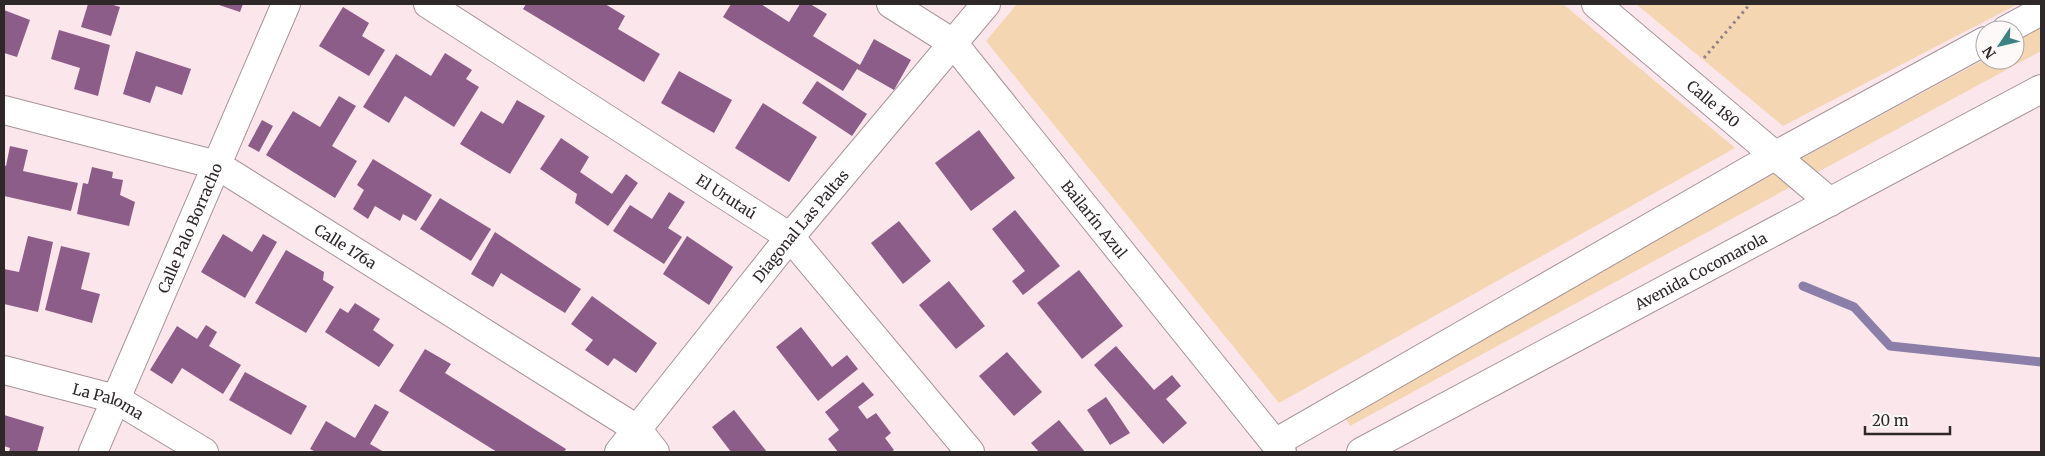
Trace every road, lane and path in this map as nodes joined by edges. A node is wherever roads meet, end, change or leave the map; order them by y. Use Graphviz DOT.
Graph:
graph roads {
  1 [pos="286,4"];
  2 [pos="428,4"];
  3 [pos="891,4"];
  4 [pos="986,4"];
  5 [pos="1596,4"];
  6 [pos="1750,4"];
  7 [pos="2041,11"];
  8 [pos="2024,20"];
  9 [pos="953,43"];
  10 [pos="1975,46"];
  11 [pos="1686,80"];
  12 [pos="2041,89"];
  13 [pos="4,110"];
  14 [pos="1776,155"];
  15 [pos="217,165"];
  16 [pos="1830,202"];
  17 [pos="790,237"];
  18 [pos="4,370"];
  19 [pos="116,399"];
  20 [pos="637,429"];
  21 [pos="1279,448"];
  22 [pos="94,452"];
  23 [pos="204,452"];
  24 [pos="618,452"];
  25 [pos="655,452"];
  26 [pos="970,452"];
  27 [pos="1361,452"];
  1 -- 15 [label="street, Calle Palo Borracho"];
  2 -- 17 [label="street, El Urutaú"];
  3 -- 9 [label="street, Bailarín Azul"];
  4 -- 9 [label="street, Diagonal Las Paltas"];
  5 -- 11 [label="street, Calle 180"];
  6 -- 11 [label="path"];
  7 -- 8 [label="street"];
  9 -- 17 [label="street, Diagonal Las Paltas"];
  9 -- 21 [label="street, Bailarín Azul"];
  10 -- 14 [label="street"];
  11 -- 14 [label="street, Calle 180"];
  12 -- 16 [label="street, Avenida Cocomarola"];
  13 -- 15 [label="street, Calle 176a"];
  14 -- 16 [label="street, Calle 180"];
  14 -- 21 [label="street"];
  15 -- 19 [label="street, Calle Palo Borracho"];
  15 -- 20 [label="street, Calle 176a"];
  16 -- 27 [label="street, Avenida Cocomarola"];
  17 -- 20 [label="street, Diagonal Las Paltas"];
  17 -- 26 [label="street, El Urutaú"];
  18 -- 19 [label="street, La Paloma"];
  19 -- 22 [label="street, Calle Palo Borracho"];
  19 -- 23 [label="street, La Paloma"];
  20 -- 24 [label="street, Diagonal Las Paltas"];
  20 -- 25 [label="street, Calle 176a"];
}
